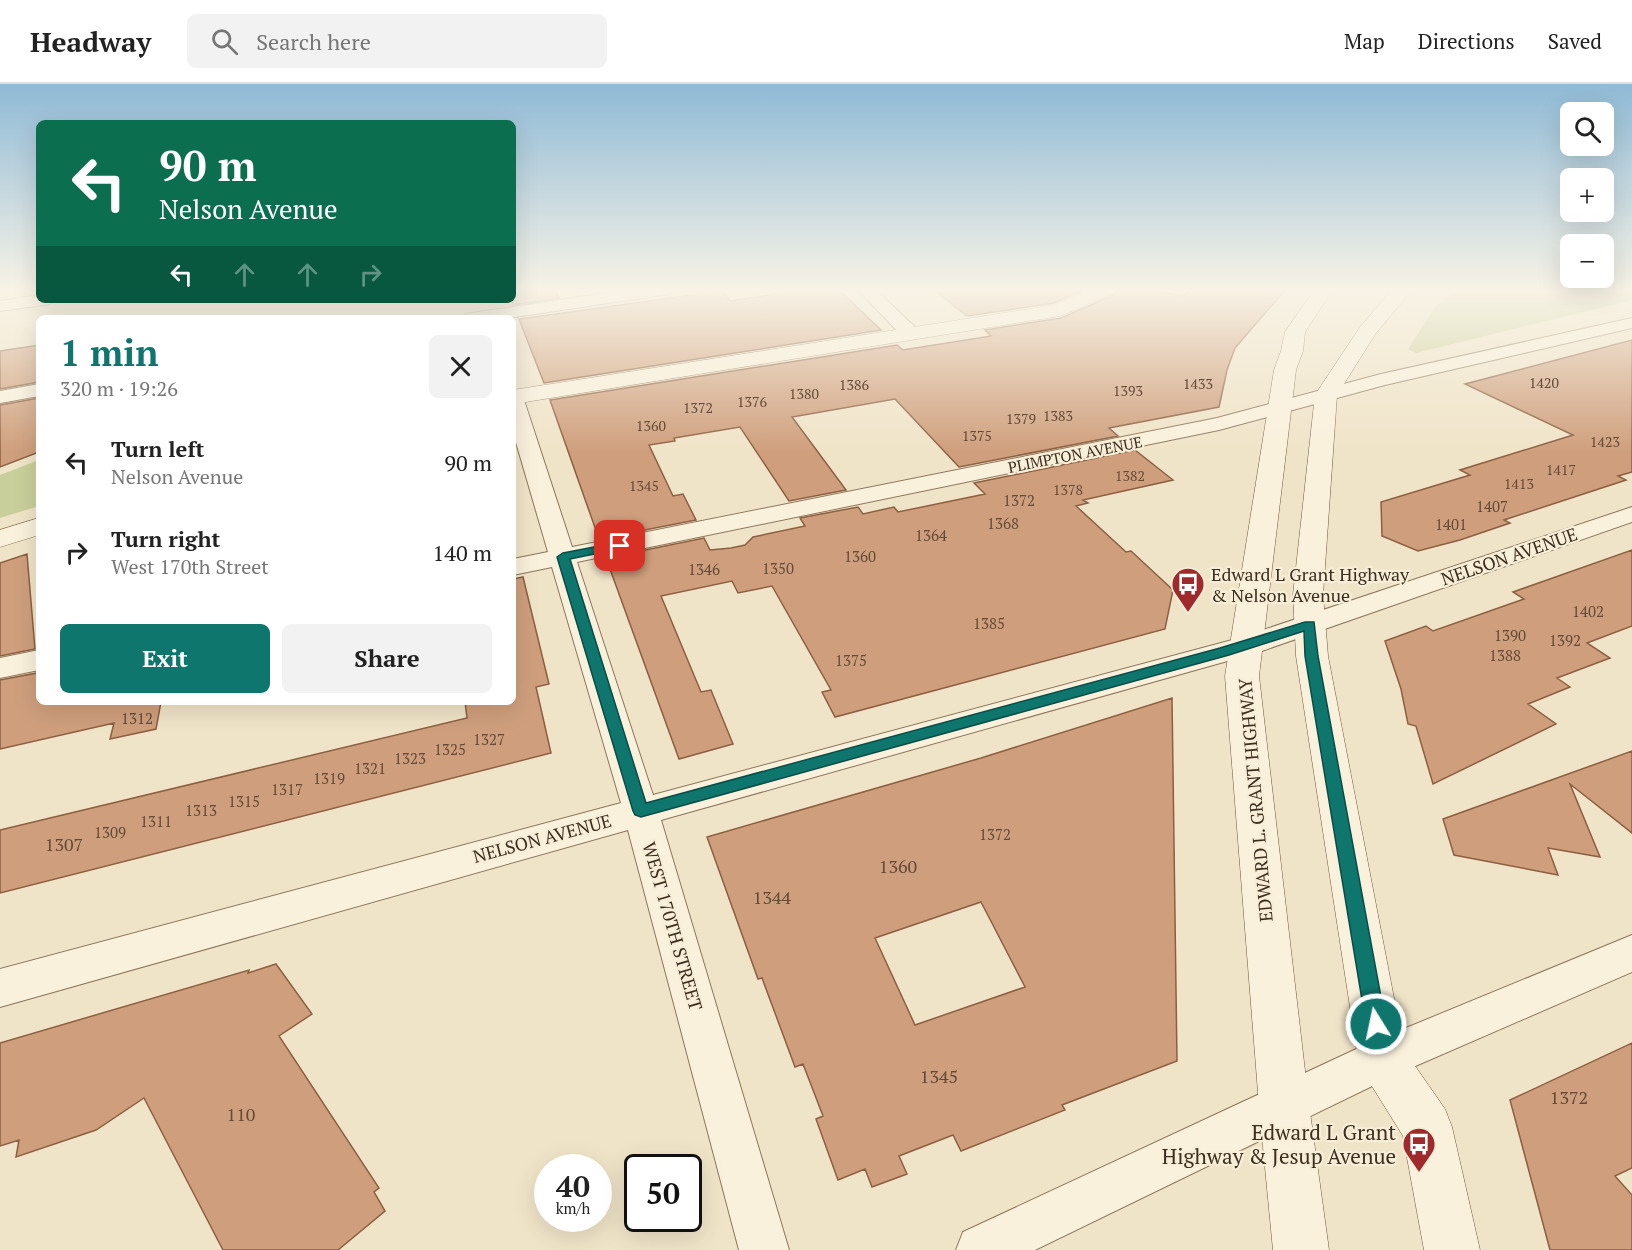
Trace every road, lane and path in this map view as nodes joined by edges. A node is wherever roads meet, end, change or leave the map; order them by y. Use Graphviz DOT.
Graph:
graph roads {
  1 [pos="845,343"];
  2 [pos="1293,343"];
  3 [pos="1358,343"];
  4 [pos="1545,343"];
  5 [pos="36,391"];
  6 [pos="1326,395"];
  7 [pos="0,397"];
  8 [pos="516,397"];
  9 [pos="516,407"];
  10 [pos="1279,410"];
  11 [pos="1632,514"];
  12 [pos="36,527"];
  13 [pos="0,539"];
  14 [pos="563,557"];
  15 [pos="516,566"];
  16 [pos="1310,625"];
  17 [pos="1246,646"];
  18 [pos="36,661"];
  19 [pos="0,668"];
  20 [pos="641,811"];
  21 [pos="1632,953"];
  22 [pos="0,988"];
  23 [pos="1382,1059"];
  24 [pos="1284,1105"];
  25 [pos="764,1250"];
  26 [pos="981,1250"];
  27 [pos="1301,1250"];
  28 [pos="1452,1250"];
  1 -- 8 [label="main road"];
  2 -- 10 [label="main road, EDWARD L. GRANT HIGHWAY"];
  3 -- 6 [label="main road"];
  4 -- 6 [label="street, PLIMPTON AVENUE"];
  5 -- 7 [label="street"];
  6 -- 10 [label="street, PLIMPTON AVENUE"];
  6 -- 16 [label="main road"];
  9 -- 14 [label="street, WEST 170TH STREET"];
  10 -- 14 [label="street, PLIMPTON AVENUE"];
  10 -- 17 [label="main road, EDWARD L. GRANT HIGHWAY"];
  11 -- 16 [label="street, NELSON AVENUE"];
  12 -- 13 [label="main road"];
  14 -- 15 [label="street, PLIMPTON AVENUE"];
  14 -- 20 [label="street, WEST 170TH STREET"];
  16 -- 17 [label="street, NELSON AVENUE"];
  16 -- 23 [label="main road"];
  17 -- 20 [label="street, NELSON AVENUE"];
  17 -- 24 [label="main road, EDWARD L. GRANT HIGHWAY"];
  18 -- 19 [label="street"];
  20 -- 22 [label="street, NELSON AVENUE"];
  20 -- 25 [label="street, WEST 170TH STREET"];
  21 -- 23 [label="street"];
  23 -- 24 [label="street"];
  23 -- 28 [label="main road"];
  24 -- 26 [label="street"];
  24 -- 27 [label="main road, EDWARD L. GRANT HIGHWAY"];
}
